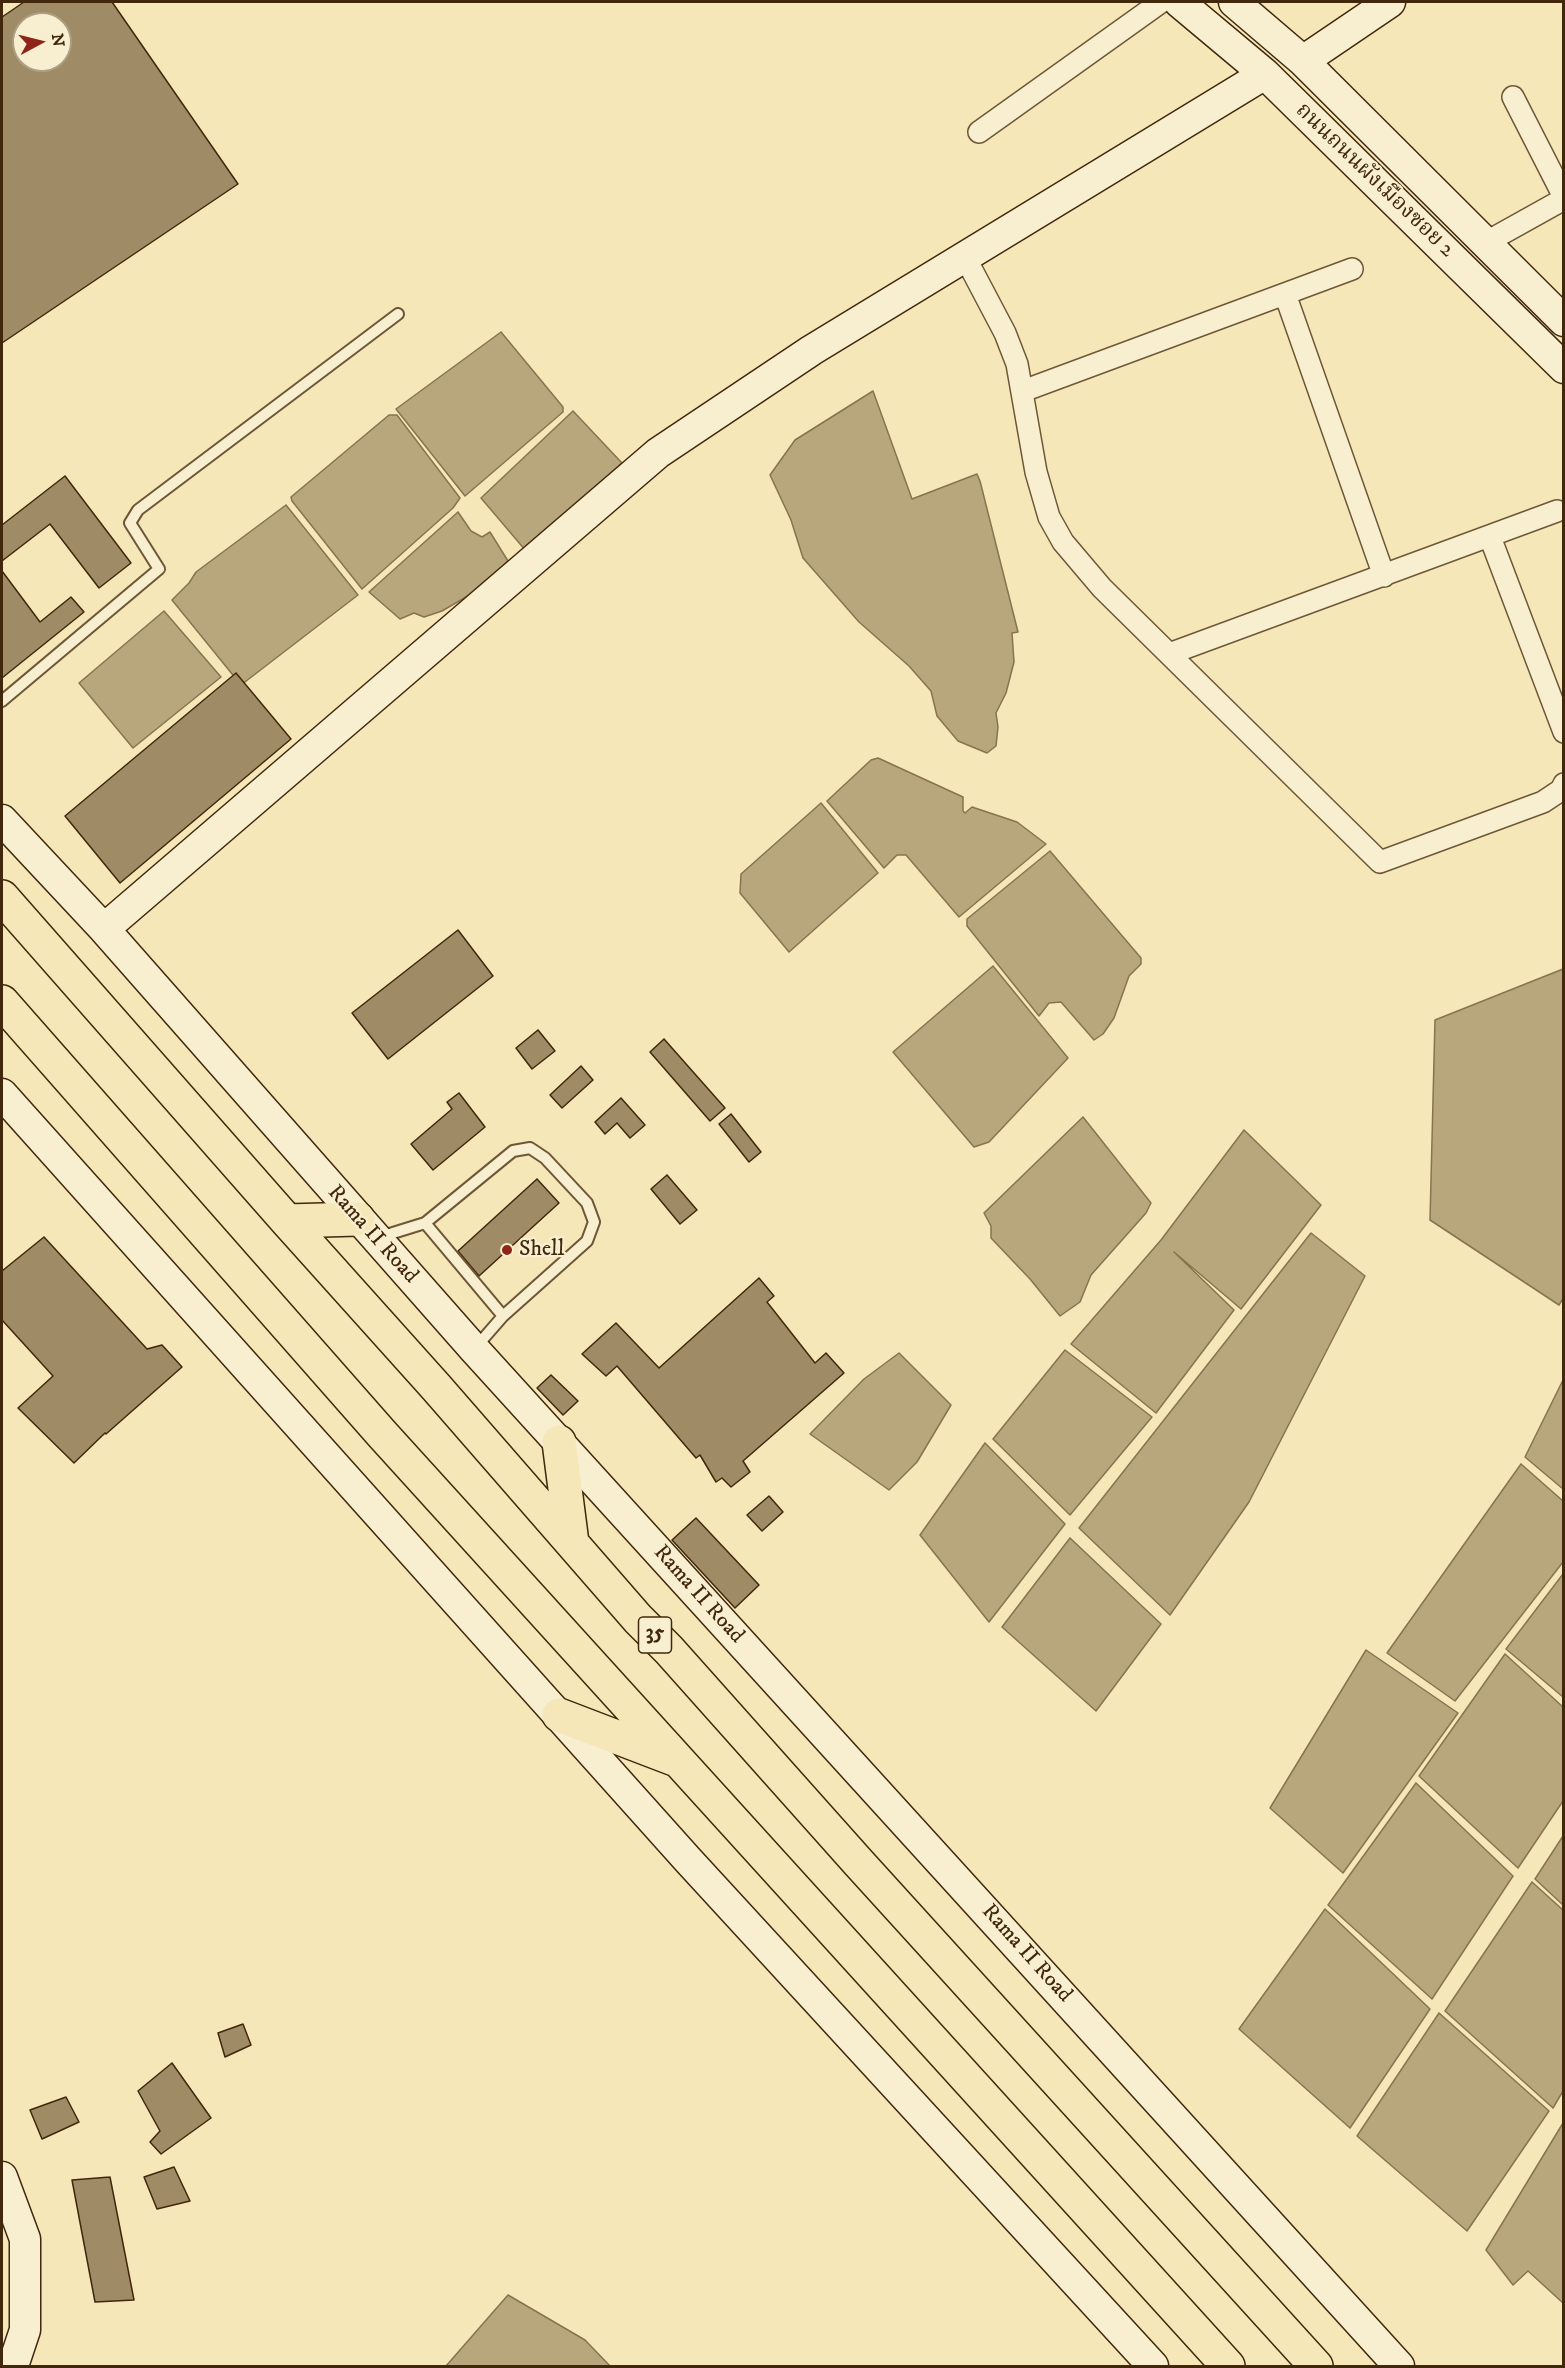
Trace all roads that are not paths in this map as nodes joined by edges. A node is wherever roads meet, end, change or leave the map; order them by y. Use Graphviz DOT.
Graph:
graph roads {
  1 [pos="1161,2"];
  2 [pos="1179,2"];
  3 [pos="1234,2"];
  4 [pos="1390,2"];
  5 [pos="1303,61"];
  6 [pos="1265,74"];
  7 [pos="1513,97"];
  8 [pos="979,132"];
  9 [pos="1563,198"];
  10 [pos="1463,221"];
  11 [pos="1485,243"];
  12 [pos="1440,245"];
  13 [pos="965,257"];
  14 [pos="1352,269"];
  15 [pos="1285,294"];
  16 [pos="398,314"];
  17 [pos="1563,321"];
  18 [pos="1563,368"];
  19 [pos="1023,391"];
  20 [pos="1557,511"];
  21 [pos="1490,537"];
  22 [pos="1384,576"];
  23 [pos="1169,654"];
  24 [pos="2,701"];
  25 [pos="1563,732"];
  26 [pos="1563,784"];
  27 [pos="2,820"];
  28 [pos="2,897"];
  29 [pos="104,929"];
  30 [pos="2,1002"];
  31 [pos="2,1094"];
  32 [pos="287,1221"];
  33 [pos="424,1223"];
  34 [pos="367,1229"];
  35 [pos="503,1316"];
  36 [pos="474,1349"];
  37 [pos="559,1442"];
  38 [pos="572,1543"];
  39 [pos="559,1715"];
  40 [pos="678,1760"];
  41 [pos="2,2177"];
  42 [pos="13,2367"];
  43 [pos="1153,2367"];
  44 [pos="1228,2367"];
  45 [pos="1316,2367"];
  46 [pos="1399,2367"];
  1 -- 8 [label="street"];
  2 -- 6 [label="main road, ถนนถนนผังเมืองซอย 2"];
  3 -- 5 [label="main road, ถนนถนนผังเมืองซอย 2"];
  4 -- 5 [label="main road"];
  5 -- 10 [label="main road, ถนนถนนผังเมืองซอย 2"];
  6 -- 12 [label="main road, ถนนถนนผังเมืองซอย 2"];
  6 -- 13 [label="main road"];
  7 -- 9 [label="street"];
  9 -- 11 [label="street"];
  10 -- 11 [label="main road, ถนนถนนผังเมืองซอย 2"];
  10 -- 12 [label="main road"];
  11 -- 17 [label="main road, ถนนถนนผังเมืองซอย 2"];
  12 -- 18 [label="main road, ถนนถนนผังเมืองซอย 2"];
  13 -- 19 [label="street"];
  13 -- 29 [label="main road"];
  14 -- 15 [label="street"];
  15 -- 19 [label="street"];
  15 -- 22 [label="street"];
  16 -- 24 [label="lane"];
  19 -- 23 [label="street"];
  20 -- 21 [label="street"];
  21 -- 22 [label="street"];
  21 -- 25 [label="street"];
  22 -- 23 [label="street"];
  23 -- 26 [label="street"];
  27 -- 29 [label="main road, Rama II Road"];
  28 -- 32 [label="highway, 35"];
  29 -- 34 [label="main road, Rama II Road"];
  30 -- 40 [label="highway"];
  31 -- 39 [label="main road"];
  32 -- 34 [label="highway"];
  32 -- 38 [label="highway, 35"];
  33 -- 34 [label="lane"];
  33 -- 35 [label="lane"];
  33 -- 35 [label="lane"];
  34 -- 36 [label="main road, Rama II Road"];
  35 -- 36 [label="lane"];
  36 -- 37 [label="main road, Rama II Road"];
  37 -- 38 [label="highway"];
  37 -- 46 [label="main road, Rama II Road"];
  38 -- 45 [label="highway, 35"];
  39 -- 40 [label="highway"];
  39 -- 43 [label="main road"];
  40 -- 44 [label="highway"];
  41 -- 42 [label="main road"];
}
